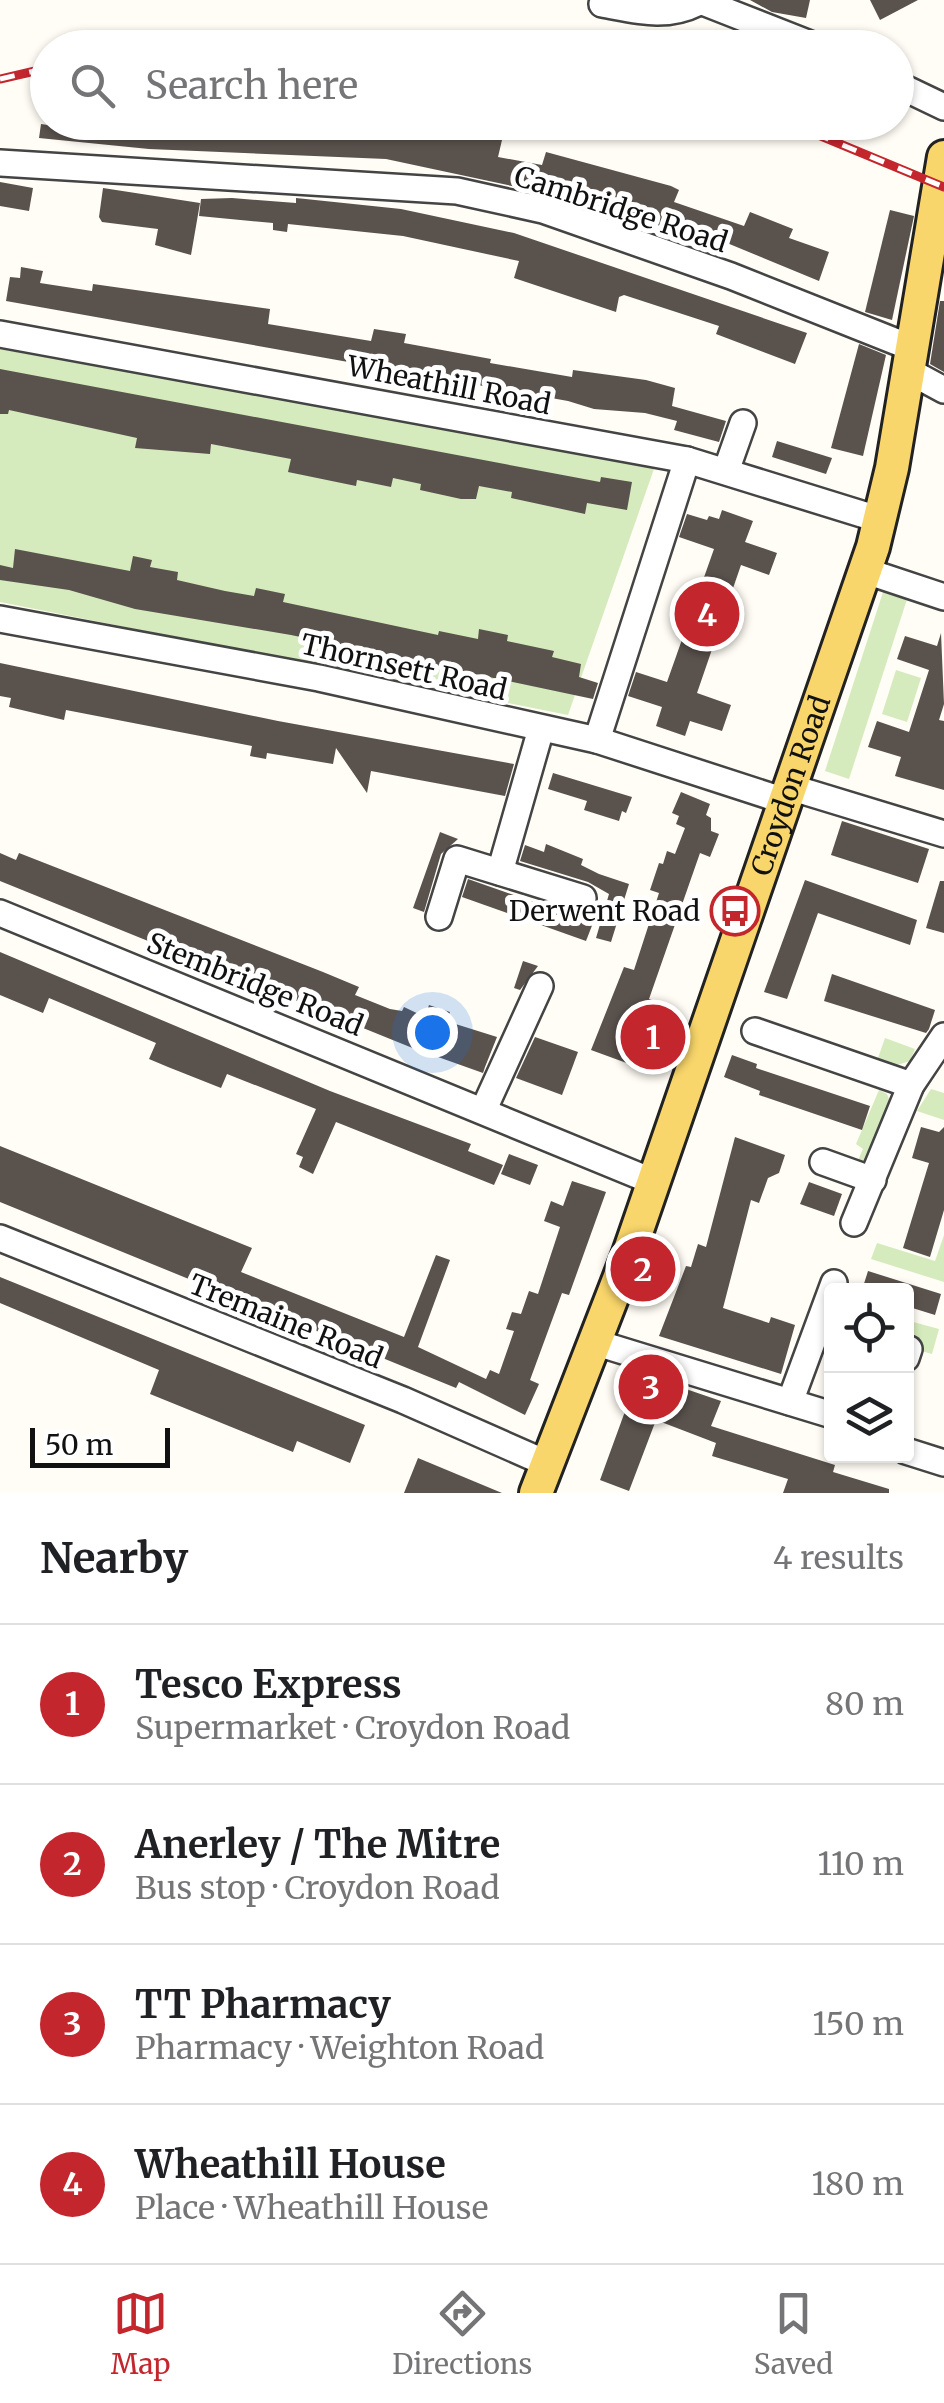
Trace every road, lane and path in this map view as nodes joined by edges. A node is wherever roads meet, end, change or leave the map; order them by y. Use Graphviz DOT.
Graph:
graph roads {
  1 [pos="697,2"];
  2 [pos="602,4"];
  3 [pos="772,30"];
  4 [pos="914,93"];
  5 [pos="944,107"];
  6 [pos="944,157"];
  7 [pos="0,163"];
  8 [pos="0,334"];
  9 [pos="909,359"];
  10 [pos="944,390"];
  11 [pos="743,423"];
  12 [pos="687,460"];
  13 [pos="726,472"];
  14 [pos="881,520"];
  15 [pos="866,571"];
  16 [pos="944,597"];
  17 [pos="0,619"];
  18 [pos="541,729"];
  19 [pos="597,740"];
  20 [pos="790,795"];
  21 [pos="944,834"];
  22 [pos="500,872"];
  23 [pos="583,898"];
  24 [pos="0,913"];
  25 [pos="439,918"];
  26 [pos="540,986"];
  27 [pos="755,1031"];
  28 [pos="944,1036"];
  29 [pos="912,1086"];
  30 [pos="484,1110"];
  31 [pos="823,1162"];
  32 [pos="873,1180"];
  33 [pos="654,1182"];
  34 [pos="854,1222"];
  35 [pos="0,1238"];
  36 [pos="824,1310"];
  37 [pos="597,1344"];
  38 [pos="790,1402"];
  39 [pos="824,1413"];
  40 [pos="914,1454"];
  41 [pos="944,1463"];
  42 [pos="542,1478"];
  1 -- 2 [label="street"];
  1 -- 3 [label="street"];
  4 -- 5 [label="street"];
  6 -- 9 [label="main road, Croydon Road"];
  7 -- 9 [label="street, Cambridge Road"];
  8 -- 12 [label="street, Wheathill Road"];
  9 -- 10 [label="street, Cambridge Road"];
  9 -- 14 [label="main road, Croydon Road"];
  11 -- 13 [label="street"];
  12 -- 13 [label="street, Wheathill Road"];
  12 -- 19 [label="street"];
  13 -- 14 [label="street, Wheathill Road"];
  14 -- 15 [label="main road, Croydon Road"];
  15 -- 16 [label="street"];
  15 -- 20 [label="main road, Croydon Road"];
  17 -- 18 [label="street, Thornsett Road"];
  18 -- 19 [label="street, Thornsett Road"];
  18 -- 22 [label="street"];
  19 -- 20 [label="street, Thornsett Road"];
  20 -- 21 [label="street"];
  20 -- 33 [label="main road, Croydon Road"];
  22 -- 23 [label="street"];
  22 -- 25 [label="street"];
  24 -- 30 [label="street, Stembridge Road"];
  26 -- 30 [label="street"];
  27 -- 29 [label="street"];
  28 -- 29 [label="street"];
  29 -- 32 [label="street"];
  30 -- 33 [label="street, Stembridge Road"];
  31 -- 32 [label="street"];
  32 -- 34 [label="street"];
  33 -- 37 [label="main road, Croydon Road"];
  35 -- 42 [label="street, Tremaine Road"];
  36 -- 38 [label="street"];
  37 -- 38 [label="street"];
  37 -- 42 [label="main road, Croydon Road"];
  38 -- 39 [label="street"];
  40 -- 41 [label="street"];
}
